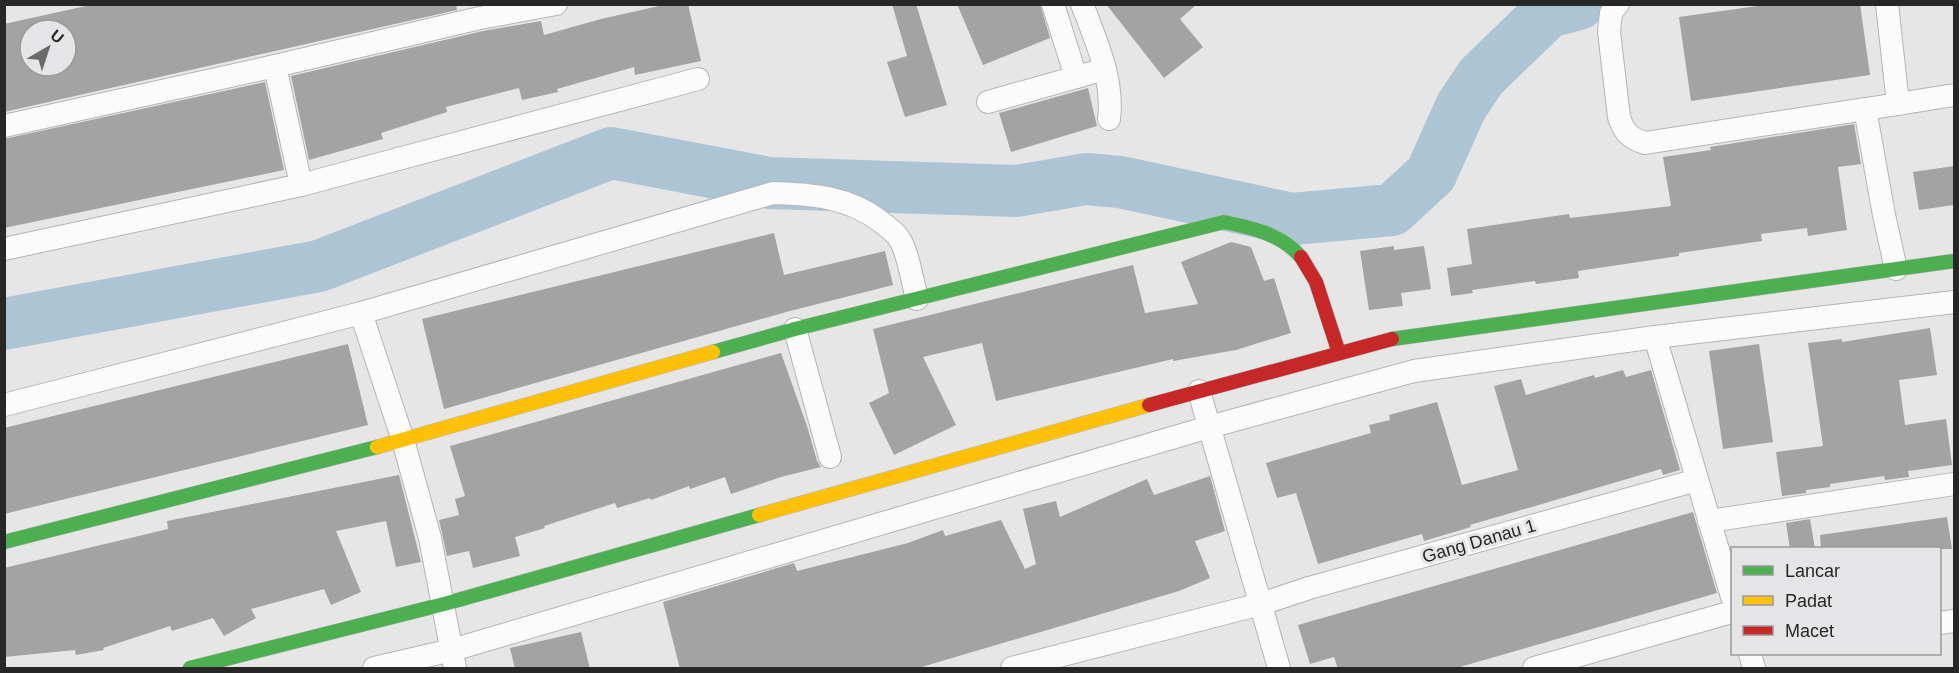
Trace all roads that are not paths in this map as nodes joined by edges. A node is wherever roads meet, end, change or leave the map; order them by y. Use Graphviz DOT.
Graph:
graph roads {
  1 [pos="556,4"];
  2 [pos="1053,4"];
  3 [pos="1082,4"];
  4 [pos="1618,4"];
  5 [pos="1887,4"];
  6 [pos="479,11"];
  7 [pos="275,66"];
  8 [pos="1105,69"];
  9 [pos="1076,77"];
  10 [pos="698,79"];
  11 [pos="1954,95"];
  12 [pos="988,102"];
  13 [pos="1898,105"];
  14 [pos="1865,109"];
  15 [pos="1109,120"];
  16 [pos="4,126"];
  17 [pos="301,185"];
  18 [pos="4,249"];
  19 [pos="1954,261"];
  20 [pos="1896,269"];
  21 [pos="917,299"];
  22 [pos="1954,302"];
  23 [pos="361,313"];
  24 [pos="795,329"];
  25 [pos="1655,337"];
  26 [pos="1340,353"];
  27 [pos="1199,391"];
  28 [pos="4,405"];
  29 [pos="1209,427"];
  30 [pos="403,440"];
  31 [pos="830,457"];
  32 [pos="1698,480"];
  33 [pos="1954,484"];
  34 [pos="1709,521"];
  35 [pos="4,542"];
  36 [pos="1731,594"];
  37 [pos="444,604"];
  38 [pos="1261,604"];
  39 [pos="1731,612"];
  40 [pos="453,659"];
  41 [pos="190,669"];
  42 [pos="374,669"];
  43 [pos="1012,669"];
  44 [pos="1280,669"];
  45 [pos="1534,669"];
  1 -- 6 [label="street"];
  2 -- 9 [label="street"];
  3 -- 8 [label="street"];
  4 -- 14 [label="street"];
  5 -- 13 [label="street"];
  6 -- 7 [label="street"];
  7 -- 16 [label="street"];
  7 -- 17 [label="street"];
  8 -- 9 [label="street"];
  8 -- 15 [label="street"];
  9 -- 12 [label="street"];
  10 -- 17 [label="street"];
  11 -- 13 [label="street"];
  13 -- 14 [label="street"];
  14 -- 20 [label="street"];
  17 -- 18 [label="street"];
  19 -- 20 [label="street"];
  20 -- 26 [label="street"];
  21 -- 23 [label="street"];
  21 -- 24 [label="street"];
  21 -- 26 [label="street"];
  22 -- 25 [label="street"];
  23 -- 28 [label="street"];
  23 -- 30 [label="street"];
  24 -- 30 [label="street"];
  24 -- 31 [label="street"];
  25 -- 29 [label="street"];
  25 -- 32 [label="street"];
  26 -- 27 [label="street"];
  27 -- 29 [label="street"];
  27 -- 37 [label="street"];
  29 -- 38 [label="street"];
  29 -- 40 [label="street"];
  30 -- 35 [label="street"];
  30 -- 37 [label="street"];
  32 -- 34 [label="street"];
  32 -- 38 [label="street, Gang Danau 1"];
  33 -- 34 [label="street"];
  34 -- 36 [label="street"];
  37 -- 40 [label="street"];
  37 -- 41 [label="street"];
  38 -- 43 [label="street, Gang Danau 1"];
  38 -- 44 [label="street"];
  39 -- 45 [label="street"];
  40 -- 42 [label="street"];
}
